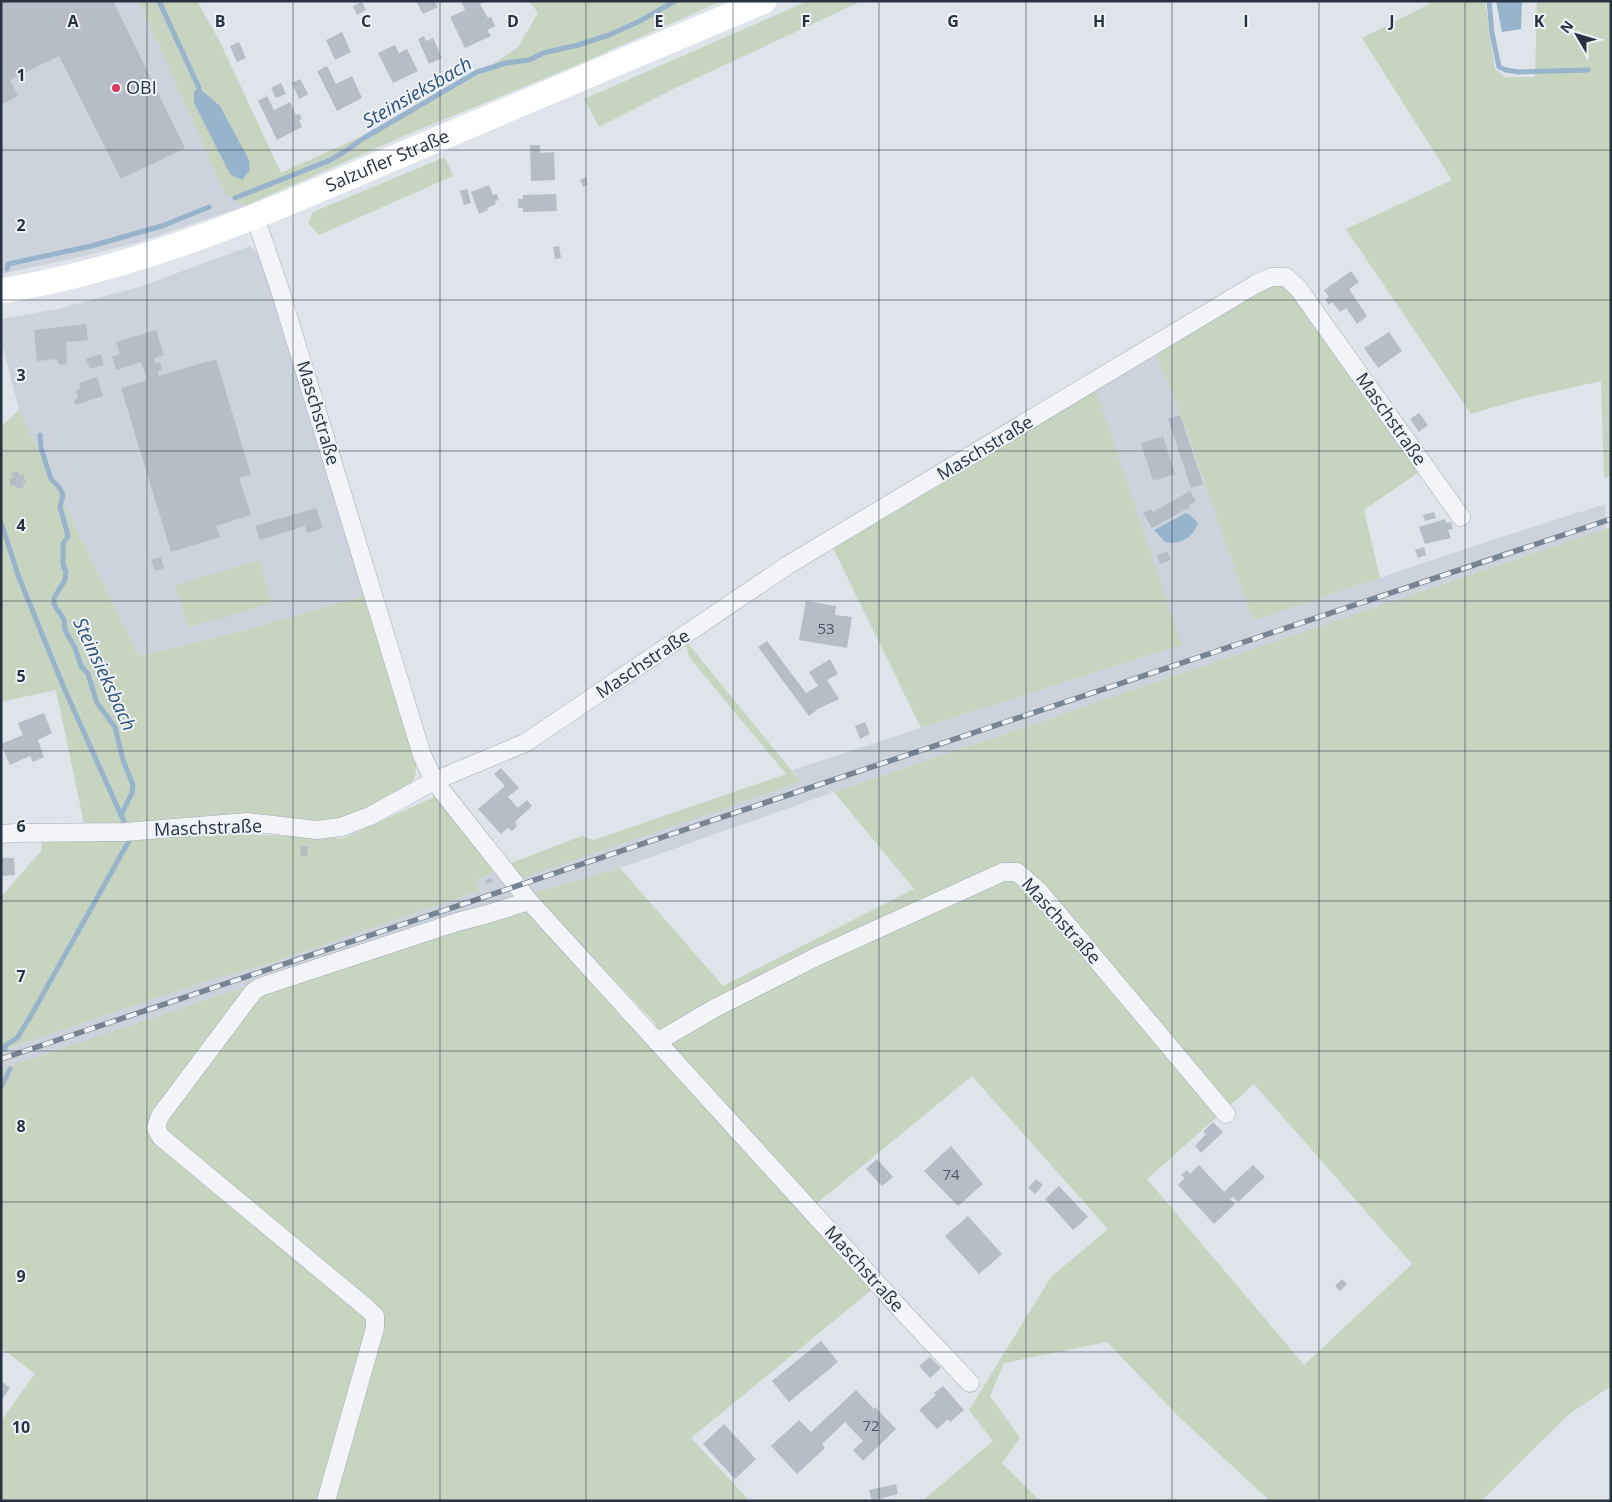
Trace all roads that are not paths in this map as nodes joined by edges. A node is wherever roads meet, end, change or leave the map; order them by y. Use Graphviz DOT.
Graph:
graph roads {
  1 [pos="764,1"];
  2 [pos="255,217"];
  3 [pos="1,291"];
  4 [pos="1461,518"];
  5 [pos="434,781"];
  6 [pos="1,834"];
  7 [pos="529,901"];
  8 [pos="657,1042"];
  9 [pos="1226,1114"];
  10 [pos="970,1383"];
  11 [pos="326,1501"];
  1 -- 2 [label="main road, Salzufler Straße"];
  2 -- 3 [label="main road, Salzufler Straße"];
  2 -- 5 [label="street, Maschstraße"];
  4 -- 5 [label="street, Maschstraße"];
  5 -- 6 [label="street, Maschstraße"];
  5 -- 7 [label="street, Maschstraße"];
  7 -- 8 [label="street, Maschstraße"];
  7 -- 11 [label="street"];
  8 -- 9 [label="street, Maschstraße"];
  8 -- 10 [label="street, Maschstraße"];
}
